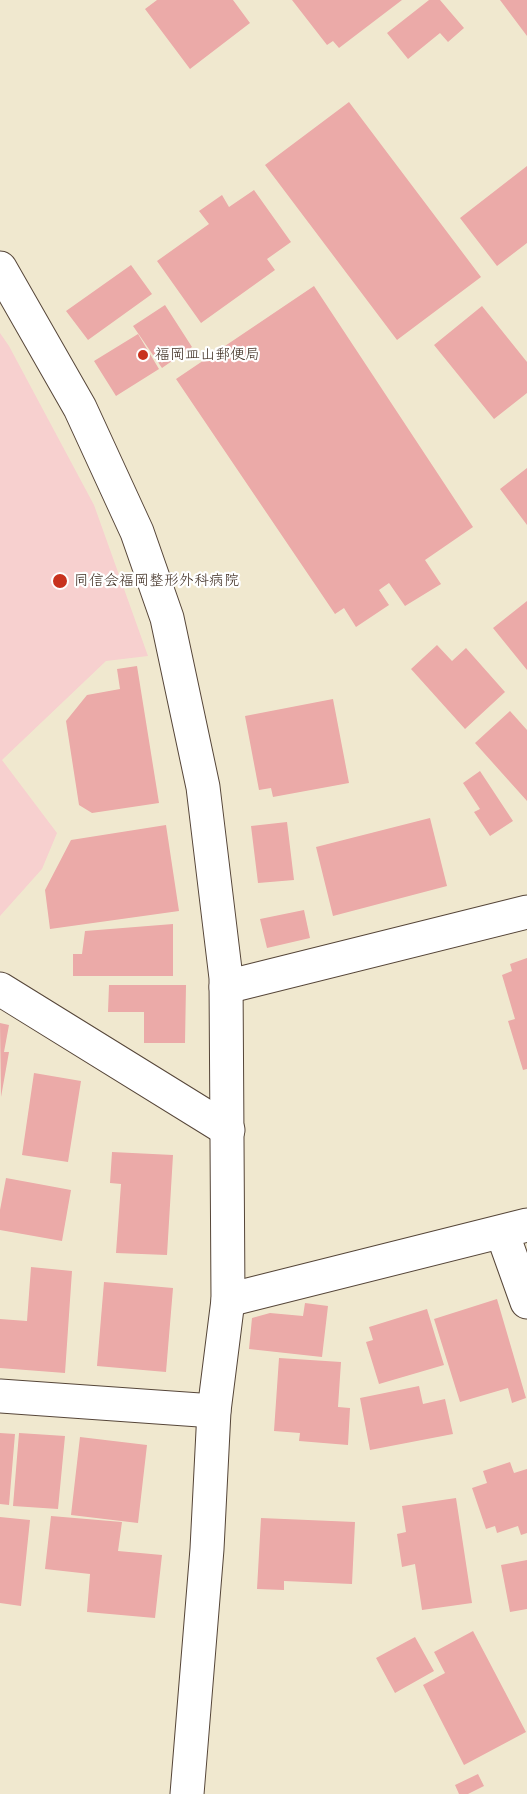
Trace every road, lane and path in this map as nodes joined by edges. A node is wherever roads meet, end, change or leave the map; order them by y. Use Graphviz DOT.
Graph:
graph roads {
  1 [pos="0,268"];
  2 [pos="527,912"];
  3 [pos="226,987"];
  4 [pos="0,989"];
  5 [pos="228,1130"];
  6 [pos="514,1228"];
  7 [pos="228,1300"];
  8 [pos="527,1302"];
  9 [pos="0,1396"];
  10 [pos="214,1411"];
  11 [pos="187,1794"];
  1 -- 3 [label="street"];
  2 -- 3 [label="street"];
  3 -- 5 [label="street"];
  4 -- 5 [label="street"];
  5 -- 7 [label="street"];
  6 -- 7 [label="street"];
  6 -- 8 [label="street"];
  7 -- 10 [label="street"];
  9 -- 10 [label="street"];
  10 -- 11 [label="street"];
}
